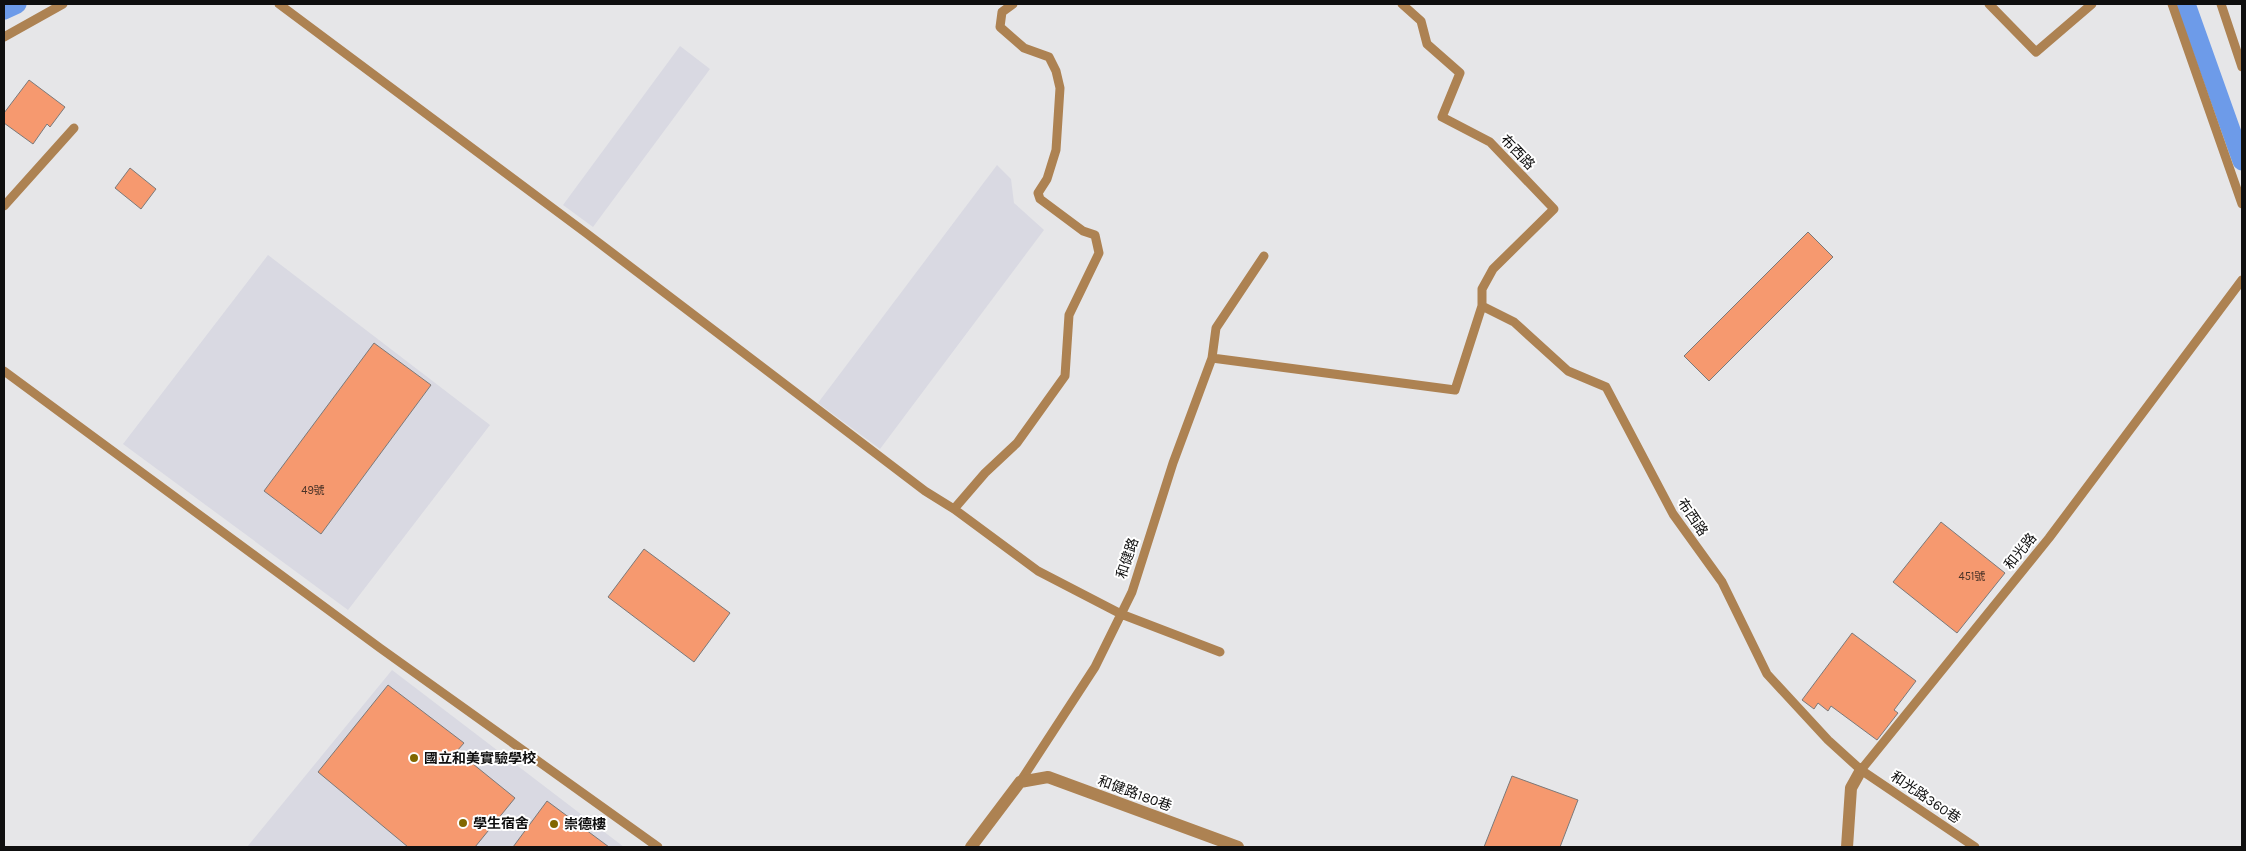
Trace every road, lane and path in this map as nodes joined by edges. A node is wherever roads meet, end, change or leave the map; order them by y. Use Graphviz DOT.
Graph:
graph roads {
  1 [pos="63,4"];
  2 [pos="279,4"];
  3 [pos="1013,4"];
  4 [pos="1402,4"];
  5 [pos="1989,4"];
  6 [pos="2092,4"];
  7 [pos="2172,4"];
  8 [pos="2221,4"];
  9 [pos="4,37"];
  10 [pos="2242,67"];
  11 [pos="74,128"];
  12 [pos="2242,204"];
  13 [pos="4,206"];
  14 [pos="1264,256"];
  15 [pos="2242,280"];
  16 [pos="1482,306"];
  17 [pos="1212,358"];
  18 [pos="4,371"];
  19 [pos="954,509"];
  20 [pos="1121,614"];
  21 [pos="1220,652"];
  22 [pos="1861,770"];
  23 [pos="1020,782"];
  24 [pos="658,847"];
  25 [pos="971,847"];
  26 [pos="1238,847"];
  27 [pos="1847,847"];
  28 [pos="1975,847"];
  1 -- 9 [label="lane"];
  2 -- 19 [label="lane"];
  3 -- 19 [label="lane"];
  4 -- 16 [label="lane, 布西路"];
  5 -- 6 [label="lane"];
  7 -- 12 [label="lane"];
  8 -- 10 [label="lane"];
  11 -- 13 [label="lane"];
  14 -- 17 [label="lane, 和健路"];
  15 -- 22 [label="lane, 和光路"];
  16 -- 17 [label="lane, 布西路"];
  16 -- 22 [label="lane, 布西路"];
  17 -- 20 [label="lane, 和健路"];
  18 -- 24 [label="lane"];
  19 -- 20 [label="lane"];
  20 -- 21 [label="lane"];
  20 -- 23 [label="lane, 和健路"];
  22 -- 27 [label="street, 和光路"];
  22 -- 28 [label="lane, 和光路360巷"];
  23 -- 25 [label="street, 和健路"];
  23 -- 26 [label="street, 和健路180巷"];
}
